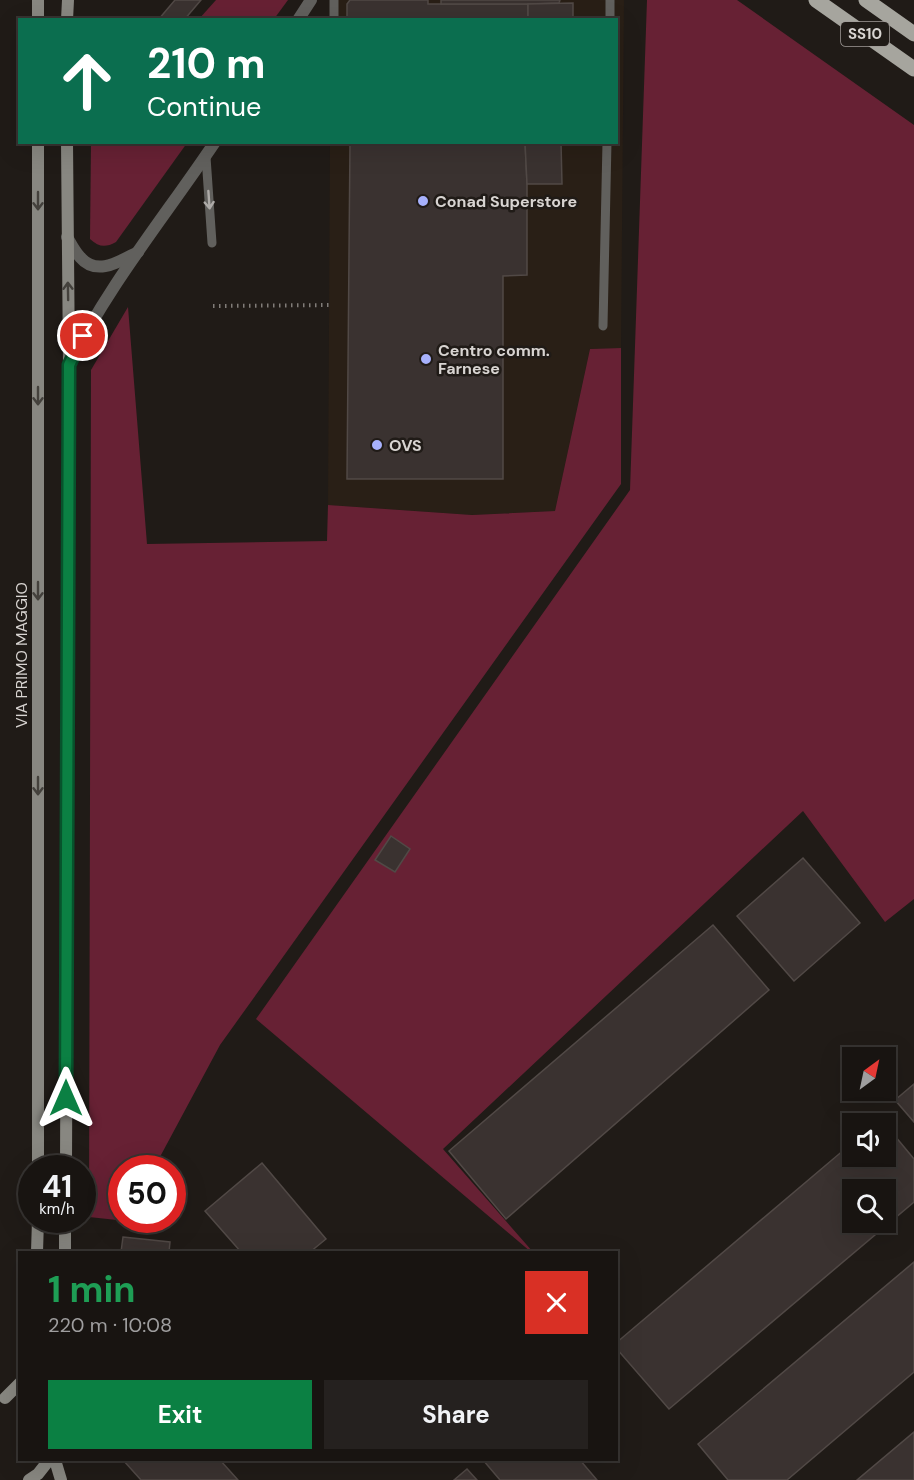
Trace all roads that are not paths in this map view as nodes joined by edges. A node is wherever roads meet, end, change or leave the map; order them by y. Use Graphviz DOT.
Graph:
graph roads {
  1 [pos="38,0"];
  2 [pos="68,0"];
  3 [pos="311,0"];
  4 [pos="334,0"];
  5 [pos="610,0"];
  6 [pos="816,0"];
  7 [pos="866,0"];
  8 [pos="38,18"];
  9 [pos="68,18"];
  10 [pos="299,18"];
  11 [pos="334,18"];
  12 [pos="610,18"];
  13 [pos="914,33"];
  14 [pos="914,69"];
  15 [pos="38,144"];
  16 [pos="67,144"];
  17 [pos="214,144"];
  18 [pos="607,144"];
  19 [pos="206,157"];
  20 [pos="67,237"];
  21 [pos="212,243"];
  22 [pos="139,252"];
  23 [pos="603,326"];
  24 [pos="69,365"];
  25 [pos="38,1155"];
  26 [pos="66,1155"];
  27 [pos="38,1233"];
  28 [pos="66,1233"];
  29 [pos="38,1251"];
  30 [pos="65,1251"];
  31 [pos="18,1385"];
  32 [pos="3,1399"];
  33 [pos="48,1461"];
  34 [pos="55,1461"];
  35 [pos="29,1480"];
  36 [pos="61,1480"];
  1 -- 8 [label="main road"];
  2 -- 9 [label="main road"];
  3 -- 10 [label="street"];
  4 -- 11 [label="lane"];
  5 -- 12 [label="lane"];
  6 -- 14 [label="main road, SS10"];
  7 -- 13 [label="main road, SS10"];
  15 -- 25 [label="main road, VIA PRIMO MAGGIO, one-way"];
  16 -- 20 [label="main road"];
  17 -- 19 [label="street"];
  18 -- 23 [label="lane"];
  19 -- 21 [label="lane, one-way"];
  19 -- 22 [label="street"];
  20 -- 22 [label="street"];
  24 -- 20 [label="main road, one-way"];
  22 -- 24 [label="street"];
  24 -- 26 [label="main road"];
  27 -- 29 [label="main road"];
  28 -- 30 [label="main road"];
  31 -- 32 [label="main road"];
  33 -- 35 [label="main road"];
  34 -- 36 [label="main road"];
}
